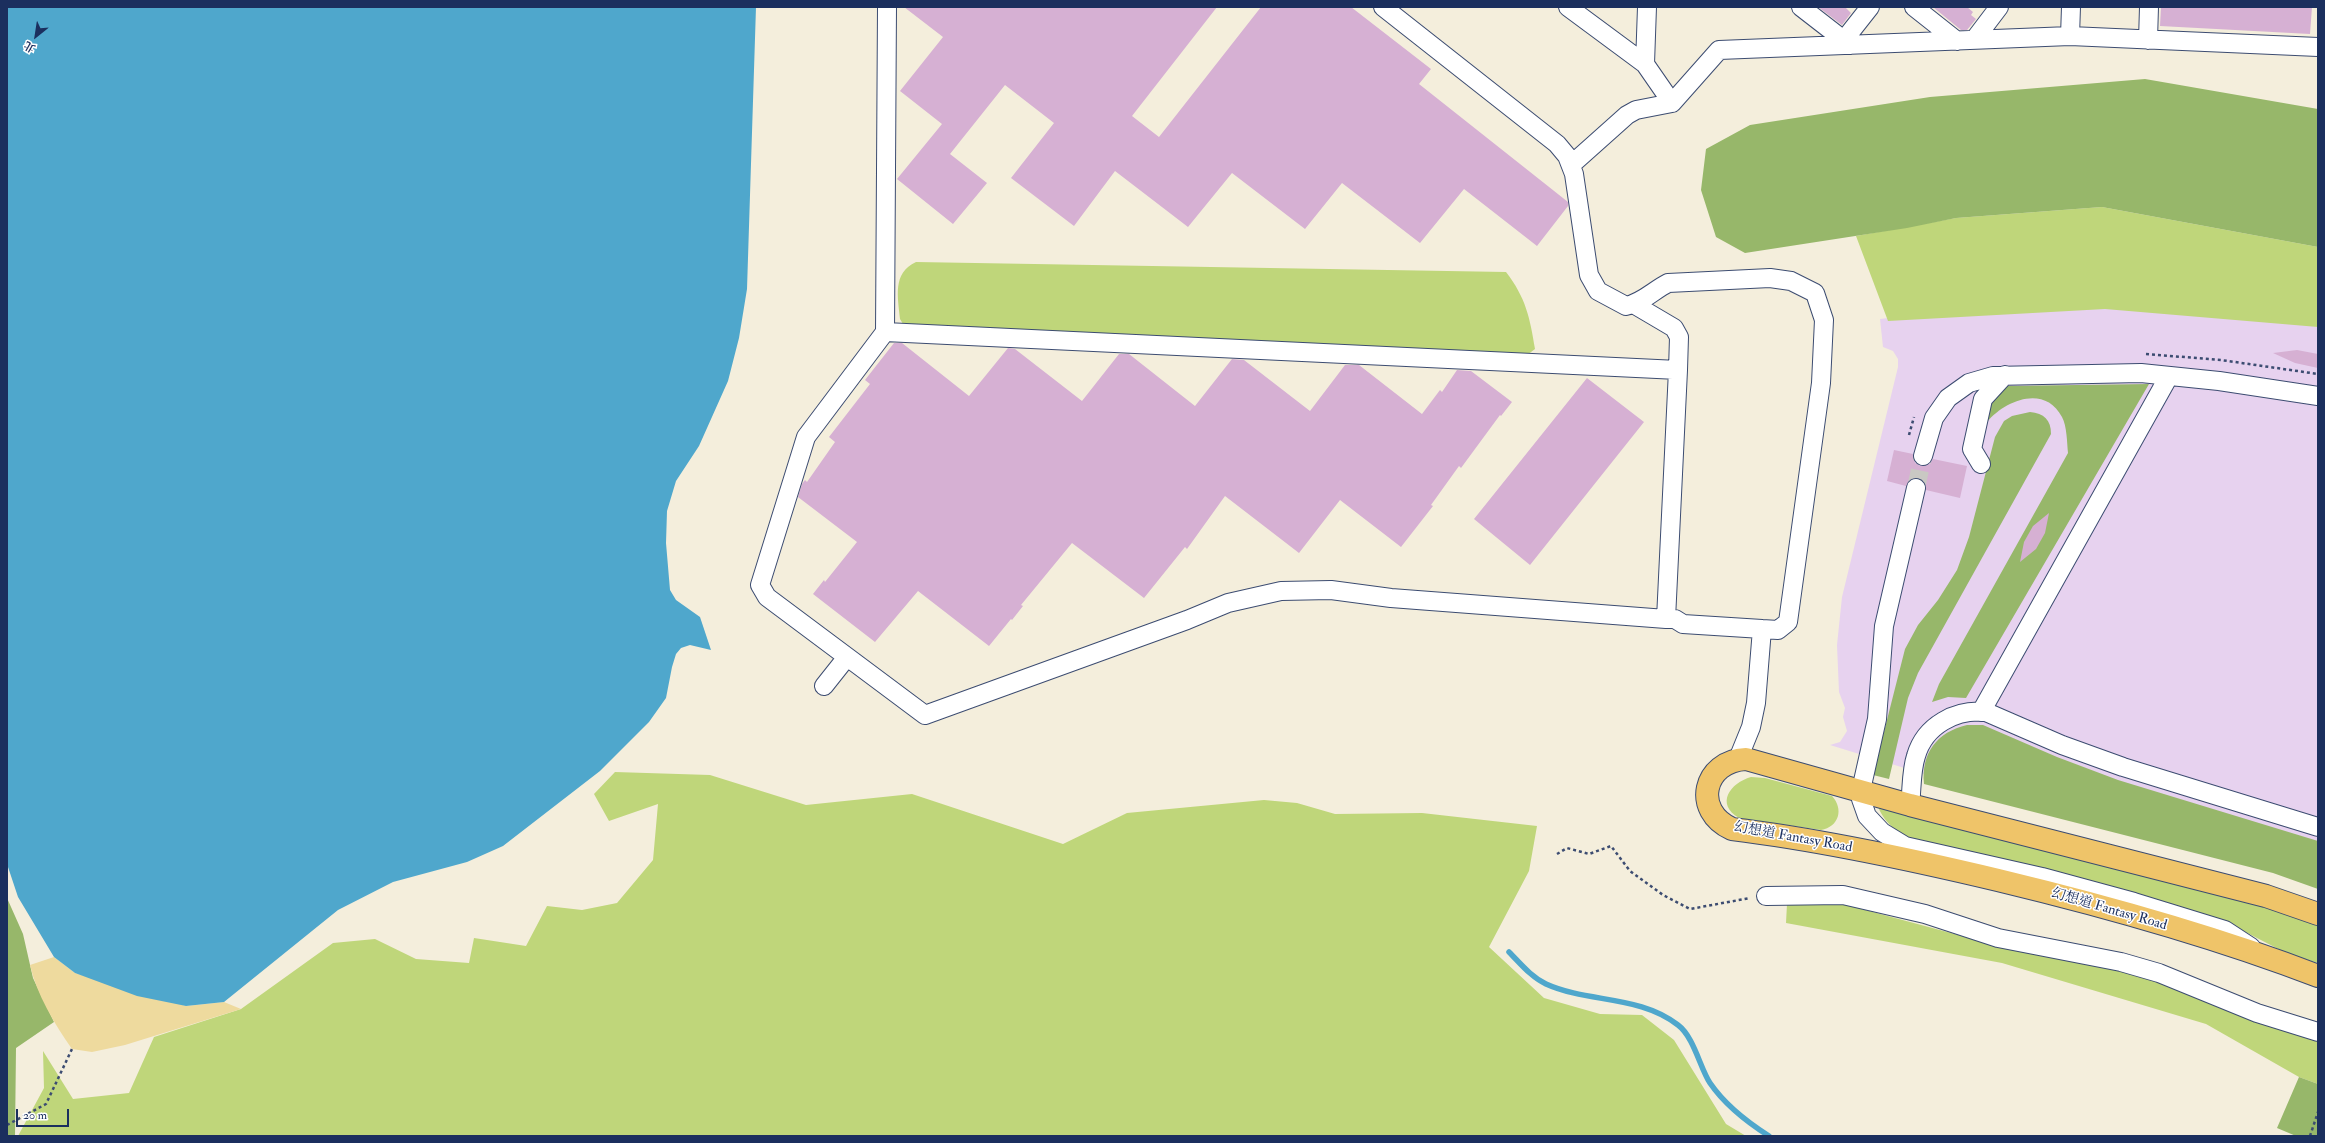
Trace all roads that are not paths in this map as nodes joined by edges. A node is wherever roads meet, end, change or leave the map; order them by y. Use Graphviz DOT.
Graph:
graph roads {
  1 [pos="887,7"];
  2 [pos="1384,7"];
  3 [pos="1568,7"];
  4 [pos="1647,7"];
  5 [pos="1802,7"];
  6 [pos="1870,7"];
  7 [pos="1914,7"];
  8 [pos="2000,7"];
  9 [pos="2071,7"];
  10 [pos="2149,7"];
  11 [pos="2070,36"];
  12 [pos="1957,40"];
  13 [pos="1974,40"];
  14 [pos="2148,40"];
  15 [pos="1847,42"];
  16 [pos="2318,47"];
  17 [pos="1645,64"];
  18 [pos="1672,103"];
  19 [pos="1571,165"];
  20 [pos="1635,305"];
  21 [pos="885,332"];
  22 [pos="1678,370"];
  23 [pos="2005,376"];
  24 [pos="2170,376"];
  25 [pos="2318,396"];
  26 [pos="1923,456"];
  27 [pos="1981,464"];
  28 [pos="1916,488"];
  29 [pos="1666,619"];
  30 [pos="1762,629"];
  31 [pos="847,657"];
  32 [pos="824,686"];
  33 [pos="1981,712"];
  34 [pos="1738,759"];
  35 [pos="1861,790"];
  36 [pos="1910,805"];
  37 [pos="2318,827"];
  38 [pos="1766,896"];
  39 [pos="2318,914"];
  40 [pos="2272,960"];
  41 [pos="2318,976"];
  42 [pos="2318,1032"];
  1 -- 21 [label="lane"];
  2 -- 19 [label="lane"];
  3 -- 17 [label="lane"];
  4 -- 17 [label="lane"];
  5 -- 15 [label="lane"];
  6 -- 15 [label="lane"];
  7 -- 12 [label="lane"];
  8 -- 13 [label="lane"];
  9 -- 11 [label="lane"];
  10 -- 14 [label="lane"];
  11 -- 13 [label="lane"];
  11 -- 14 [label="lane"];
  12 -- 13 [label="lane"];
  12 -- 15 [label="lane"];
  14 -- 16 [label="lane"];
  15 -- 18 [label="lane"];
  17 -- 18 [label="lane"];
  18 -- 19 [label="lane"];
  19 -- 20 [label="lane"];
  20 -- 22 [label="lane"];
  20 -- 30 [label="lane"];
  21 -- 22 [label="lane"];
  21 -- 31 [label="lane"];
  22 -- 29 [label="lane"];
  23 -- 24 [label="lane"];
  23 -- 26 [label="lane"];
  23 -- 27 [label="lane"];
  24 -- 25 [label="lane"];
  24 -- 33 [label="lane"];
  28 -- 35 [label="lane"];
  29 -- 30 [label="lane"];
  29 -- 31 [label="lane"];
  30 -- 34 [label="lane"];
  31 -- 32 [label="lane"];
  33 -- 36 [label="lane"];
  33 -- 37 [label="lane"];
  34 -- 35 [label="main road"];
  34 -- 40 [label="main road, 幻想道 Fantasy Road"];
  35 -- 36 [label="main road"];
  35 -- 40 [label="lane"];
  36 -- 39 [label="main road"];
  38 -- 42 [label="lane"];
  40 -- 41 [label="main road, 幻想道 Fantasy Road"];
}
